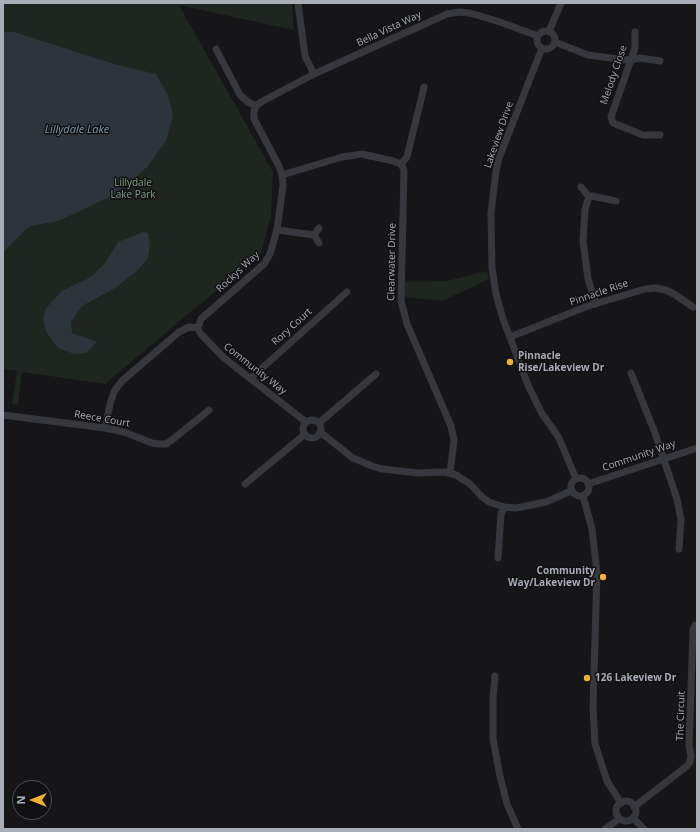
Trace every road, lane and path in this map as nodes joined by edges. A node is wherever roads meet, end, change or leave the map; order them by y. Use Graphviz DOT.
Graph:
graph roads {
  1 [pos="298,3"];
  2 [pos="561,3"];
  3 [pos="549,31"];
  4 [pos="636,32"];
  5 [pos="538,36"];
  6 [pos="555,42"];
  7 [pos="542,48"];
  8 [pos="216,49"];
  9 [pos="631,60"];
  10 [pos="660,60"];
  11 [pos="314,74"];
  12 [pos="424,88"];
  13 [pos="256,106"];
  14 [pos="660,135"];
  15 [pos="401,164"];
  16 [pos="282,175"];
  17 [pos="581,187"];
  18 [pos="589,197"];
  19 [pos="616,201"];
  20 [pos="319,228"];
  21 [pos="277,230"];
  22 [pos="314,236"];
  23 [pos="318,243"];
  24 [pos="347,292"];
  25 [pos="596,304"];
  26 [pos="693,307"];
  27 [pos="198,328"];
  28 [pos="510,337"];
  29 [pos="631,373"];
  30 [pos="376,374"];
  31 [pos="251,378"];
  32 [pos="209,410"];
  33 [pos="3,415"];
  34 [pos="306,422"];
  35 [pos="319,423"];
  36 [pos="105,428"];
  37 [pos="320,432"];
  38 [pos="304,435"];
  39 [pos="697,448"];
  40 [pos="664,458"];
  41 [pos="450,473"];
  42 [pos="576,479"];
  43 [pos="245,484"];
  44 [pos="588,484"];
  45 [pos="571,491"];
  46 [pos="583,496"];
  47 [pos="504,507"];
  48 [pos="679,549"];
  49 [pos="498,558"];
  50 [pos="697,625"];
  51 [pos="495,676"];
  52 [pos="694,700"];
  53 [pos="690,762"];
  54 [pos="697,766"];
  55 [pos="621,803"];
  56 [pos="634,807"];
  57 [pos="633,818"];
  58 [pos="619,819"];
  59 [pos="518,829"];
  60 [pos="605,829"];
  61 [pos="644,829"];
  1 -- 11 [label="street"];
  2 -- 3 [label="street"];
  3 -- 5 [label="street"];
  3 -- 6 [label="street"];
  4 -- 9 [label="street, Melody Close"];
  5 -- 7 [label="street"];
  5 -- 11 [label="street, Bella Vista Way"];
  6 -- 7 [label="street"];
  6 -- 9 [label="street"];
  7 -- 28 [label="street, Lakeview Drive"];
  8 -- 13 [label="street"];
  9 -- 10 [label="street"];
  9 -- 14 [label="street, Melody Close"];
  11 -- 13 [label="street, Bella Vista Way"];
  12 -- 15 [label="street"];
  13 -- 16 [label="street, Rockys Way"];
  15 -- 16 [label="street"];
  15 -- 41 [label="street, Clearwater Drive"];
  16 -- 21 [label="street, Rockys Way"];
  17 -- 18 [label="street"];
  18 -- 19 [label="street"];
  18 -- 25 [label="street"];
  20 -- 22 [label="street"];
  21 -- 22 [label="street"];
  21 -- 27 [label="street, Rockys Way"];
  22 -- 23 [label="street"];
  24 -- 31 [label="street, Rory Court"];
  25 -- 26 [label="street, Pinnacle Rise"];
  25 -- 28 [label="street, Pinnacle Rise"];
  27 -- 31 [label="street, Community Way"];
  27 -- 36 [label="street"];
  28 -- 42 [label="street, Lakeview Drive"];
  29 -- 40 [label="street"];
  30 -- 35 [label="street"];
  31 -- 34 [label="street, Community Way"];
  32 -- 36 [label="street, Reece Court"];
  33 -- 36 [label="street, Reece Court"];
  34 -- 35 [label="street"];
  34 -- 38 [label="street"];
  35 -- 37 [label="street"];
  37 -- 38 [label="street"];
  37 -- 41 [label="street"];
  38 -- 43 [label="street"];
  39 -- 40 [label="street, Community Way"];
  40 -- 44 [label="street, Community Way"];
  40 -- 48 [label="street"];
  41 -- 47 [label="street"];
  42 -- 44 [label="street"];
  42 -- 45 [label="street"];
  44 -- 46 [label="street"];
  45 -- 46 [label="street"];
  45 -- 47 [label="street"];
  46 -- 55 [label="street"];
  47 -- 49 [label="street"];
  50 -- 52 [label="street, The Circuit"];
  51 -- 59 [label="street"];
  52 -- 53 [label="street, The Circuit"];
  53 -- 54 [label="street"];
  53 -- 56 [label="street"];
  55 -- 56 [label="street"];
  55 -- 58 [label="street"];
  56 -- 57 [label="street"];
  57 -- 58 [label="street"];
  57 -- 61 [label="street"];
  58 -- 60 [label="street"];
}
